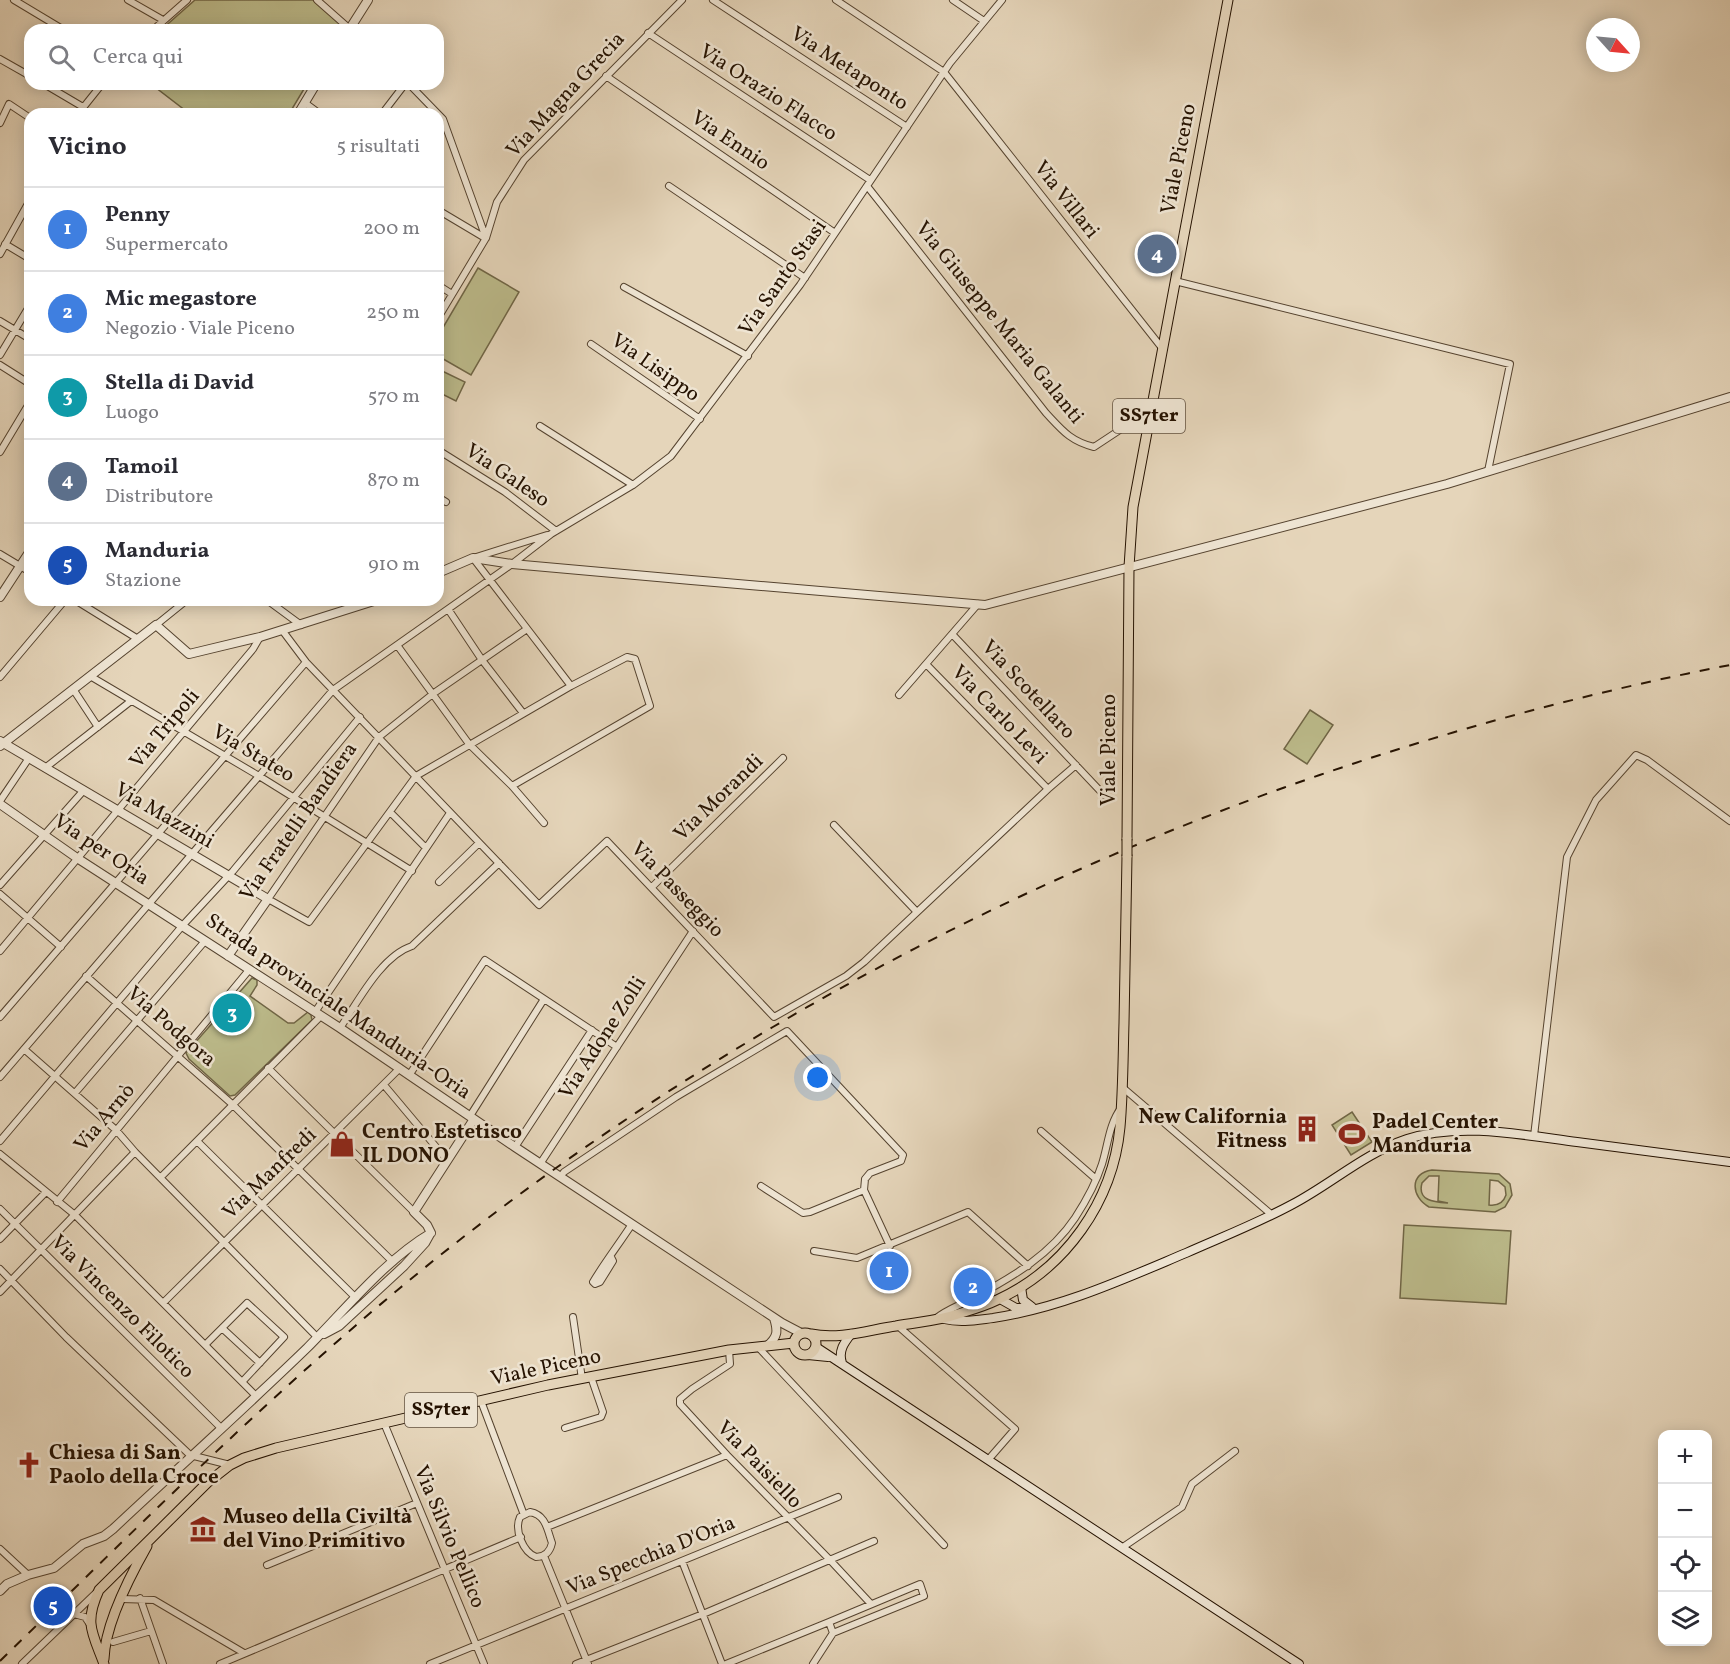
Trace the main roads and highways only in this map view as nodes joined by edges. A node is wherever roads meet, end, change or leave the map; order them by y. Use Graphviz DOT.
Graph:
graph roads {
  1 [pos="1228,0"];
  2 [pos="1730,1162"];
  3 [pos="1021,1287"];
  4 [pos="998,1300"];
  5 [pos="1032,1307"];
  6 [pos="1042,1308"];
  7 [pos="1010,1315"];
  8 [pos="944,1319"];
  9 [pos="846,1334"];
  10 [pos="800,1337"];
  11 [pos="816,1345"];
  12 [pos="762,1347"];
  13 [pos="803,1354"];
  14 [pos="842,1363"];
  15 [pos="152,1536"];
  16 [pos="117,1572"];
  17 [pos="130,1579"];
  18 [pos="91,1627"];
  19 [pos="110,1628"];
  20 [pos="104,1664"];
  21 [pos="1299,1664"];
  1 -- 3 [label="main road, Viale Piceno / SS7ter, bridge"];
  2 -- 6 [label="main road"];
  3 -- 4 [label="main road, Viale Piceno / SS7ter"];
  3 -- 5 [label="main road"];
  4 -- 5 [label="main road"];
  4 -- 7 [label="main road"];
  4 -- 8 [label="main road, Viale Piceno / SS7ter"];
  5 -- 6 [label="main road"];
  6 -- 7 [label="main road"];
  7 -- 8 [label="main road"];
  8 -- 9 [label="main road, Viale Piceno"];
  9 -- 10 [label="main road, Viale Piceno"];
  9 -- 11 [label="main road, Viale Piceno"];
  9 -- 14 [label="main road"];
  10 -- 11 [label="main road"];
  10 -- 12 [label="main road, Viale Piceno"];
  10 -- 13 [label="main road"];
  11 -- 13 [label="main road"];
  11 -- 14 [label="main road"];
  12 -- 13 [label="main road, Viale Piceno"];
  12 -- 15 [label="main road, Viale Piceno / SS7ter"];
  13 -- 14 [label="main road"];
  14 -- 21 [label="main road"];
  15 -- 16 [label="main road, SS7ter"];
  15 -- 17 [label="main road, SS7ter"];
  16 -- 17 [label="main road"];
  16 -- 18 [label="main road, SS7ter"];
  17 -- 19 [label="main road, SS7ter"];
  18 -- 19 [label="main road"];
  18 -- 20 [label="main road, SS7ter"];
  19 -- 20 [label="main road, SS7ter"];
}
